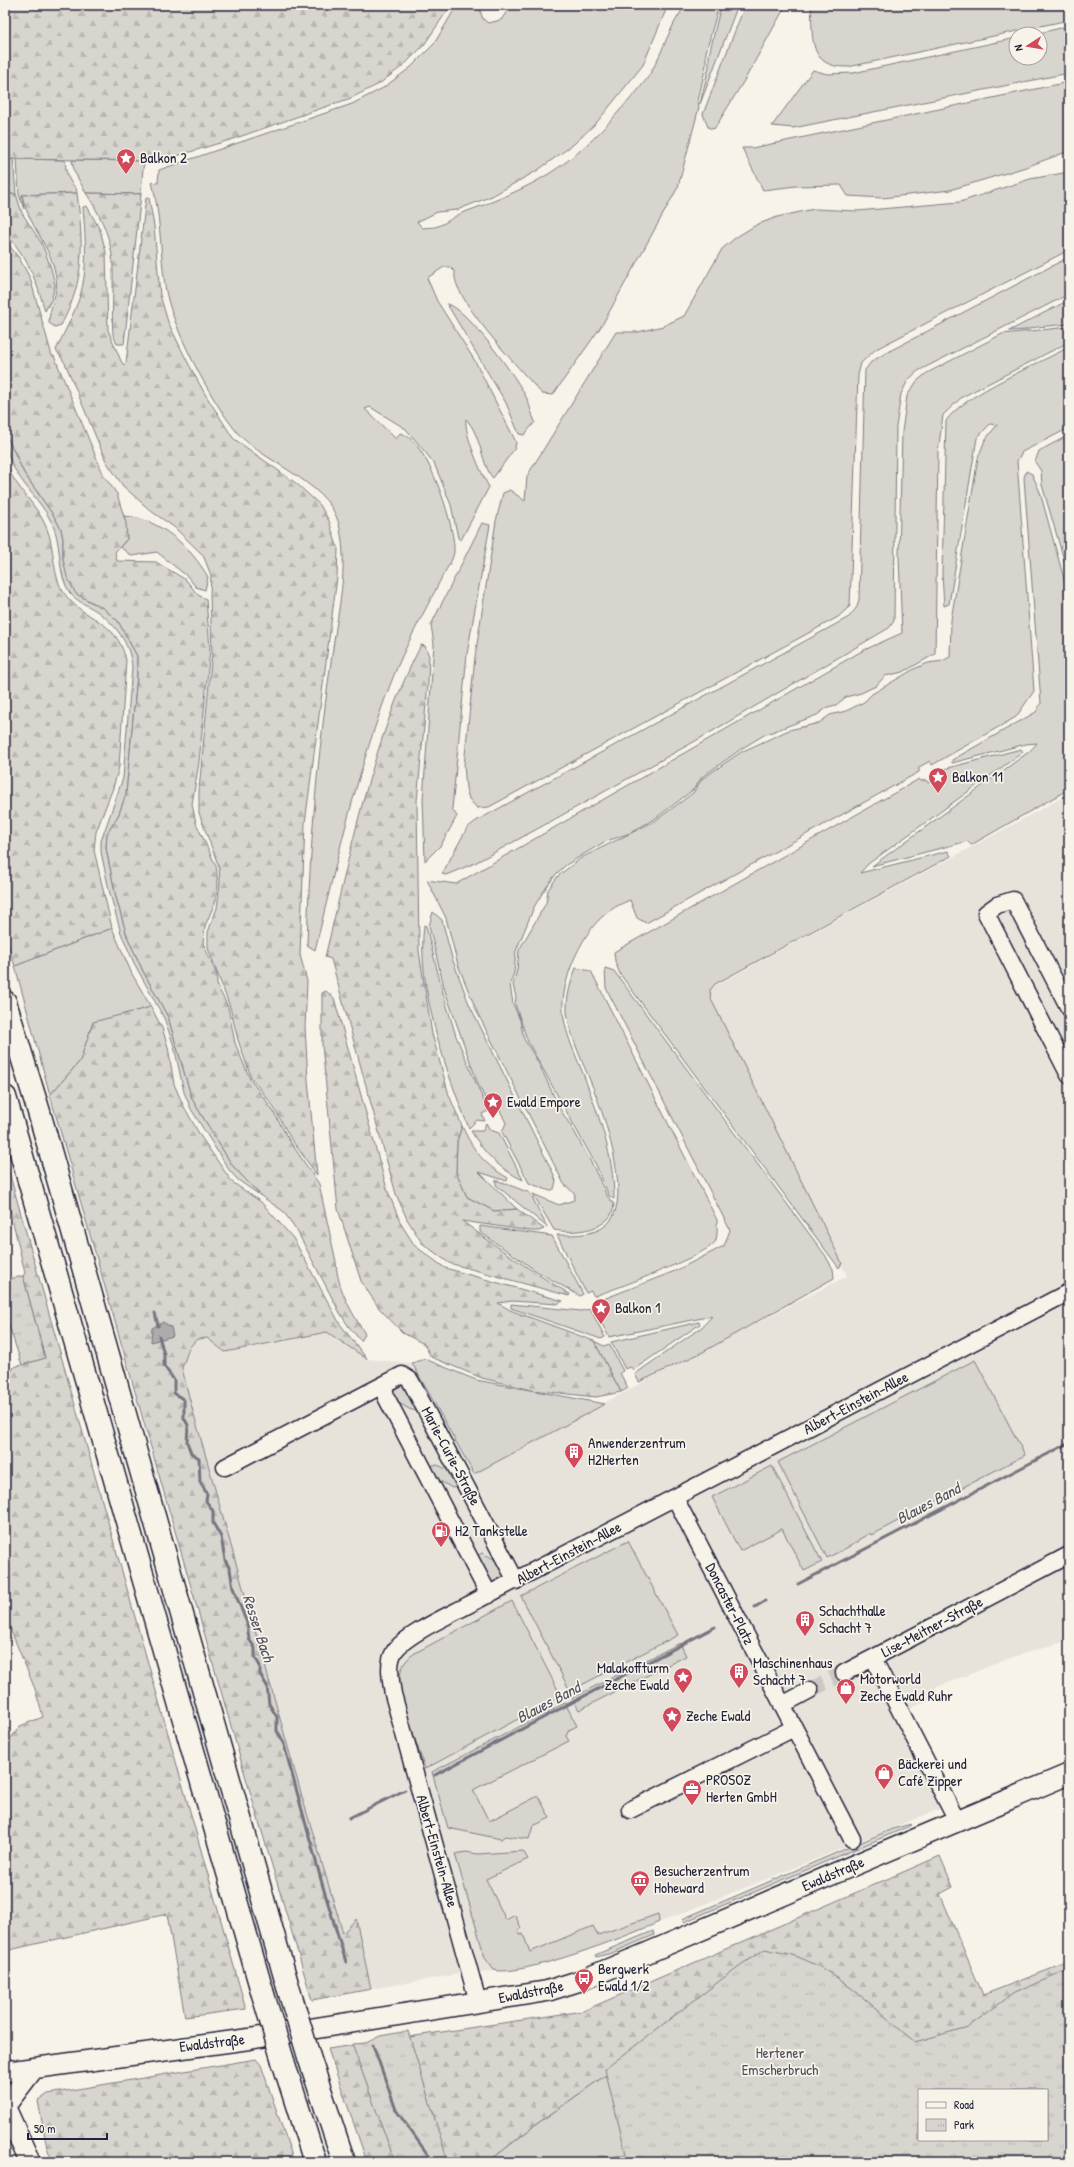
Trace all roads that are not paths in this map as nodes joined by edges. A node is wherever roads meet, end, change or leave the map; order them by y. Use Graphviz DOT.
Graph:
graph roads {
  1 [pos="5,1002"];
  2 [pos="1069,1008"];
  3 [pos="1069,1075"];
  4 [pos="5,1097"];
  5 [pos="1069,1292"];
  6 [pos="384,1385"];
  7 [pos="225,1467"];
  8 [pos="676,1498"];
  9 [pos="1069,1555"];
  10 [pos="516,1581"];
  11 [pos="489,1595"];
  12 [pos="873,1658"];
  13 [pos="844,1672"];
  14 [pos="810,1690"];
  15 [pos="782,1705"];
  16 [pos="794,1728"];
  17 [pos="1069,1762"];
  18 [pos="1069,1774"];
  19 [pos="630,1810"];
  20 [pos="955,1816"];
  21 [pos="852,1839"];
  22 [pos="477,1996"];
  23 [pos="5,2060"];
  24 [pos="34,2068"];
  25 [pos="5,2069"];
  26 [pos="5,2106"];
  27 [pos="30,2162"];
  28 [pos="316,2162"];
  29 [pos="344,2162"];
  1 -- 29 [label="highway, bridge"];
  2 -- 3 [label="street"];
  4 -- 28 [label="highway, bridge"];
  5 -- 8 [label="street, Albert-Einstein-Allee"];
  6 -- 7 [label="street, Marie-Curie-Straße"];
  6 -- 10 [label="street, Marie-Curie-Straße"];
  6 -- 11 [label="street, Marie-Curie-Straße"];
  8 -- 10 [label="street, Albert-Einstein-Allee"];
  8 -- 15 [label="street, Doncaster-Platz"];
  9 -- 12 [label="street, Lise-Meitner-Straße"];
  10 -- 11 [label="street, Albert-Einstein-Allee"];
  11 -- 22 [label="street, Albert-Einstein-Allee"];
  12 -- 13 [label="street"];
  12 -- 20 [label="street, Lise-Meitner-Straße"];
  14 -- 15 [label="street"];
  15 -- 16 [label="street, Doncaster-Platz"];
  16 -- 19 [label="street"];
  16 -- 21 [label="street, Doncaster-Platz"];
  17 -- 20 [label="main road, Ewaldstraße"];
  18 -- 20 [label="main road, Ewaldstraße"];
  20 -- 22 [label="main road, Ewaldstraße"];
  22 -- 23 [label="main road, Ewaldstraße"];
  22 -- 24 [label="main road, Ewaldstraße"];
  24 -- 25 [label="main road, Ewaldstraße"];
  24 -- 26 [label="main road"];
  26 -- 27 [label="main road"];
}
